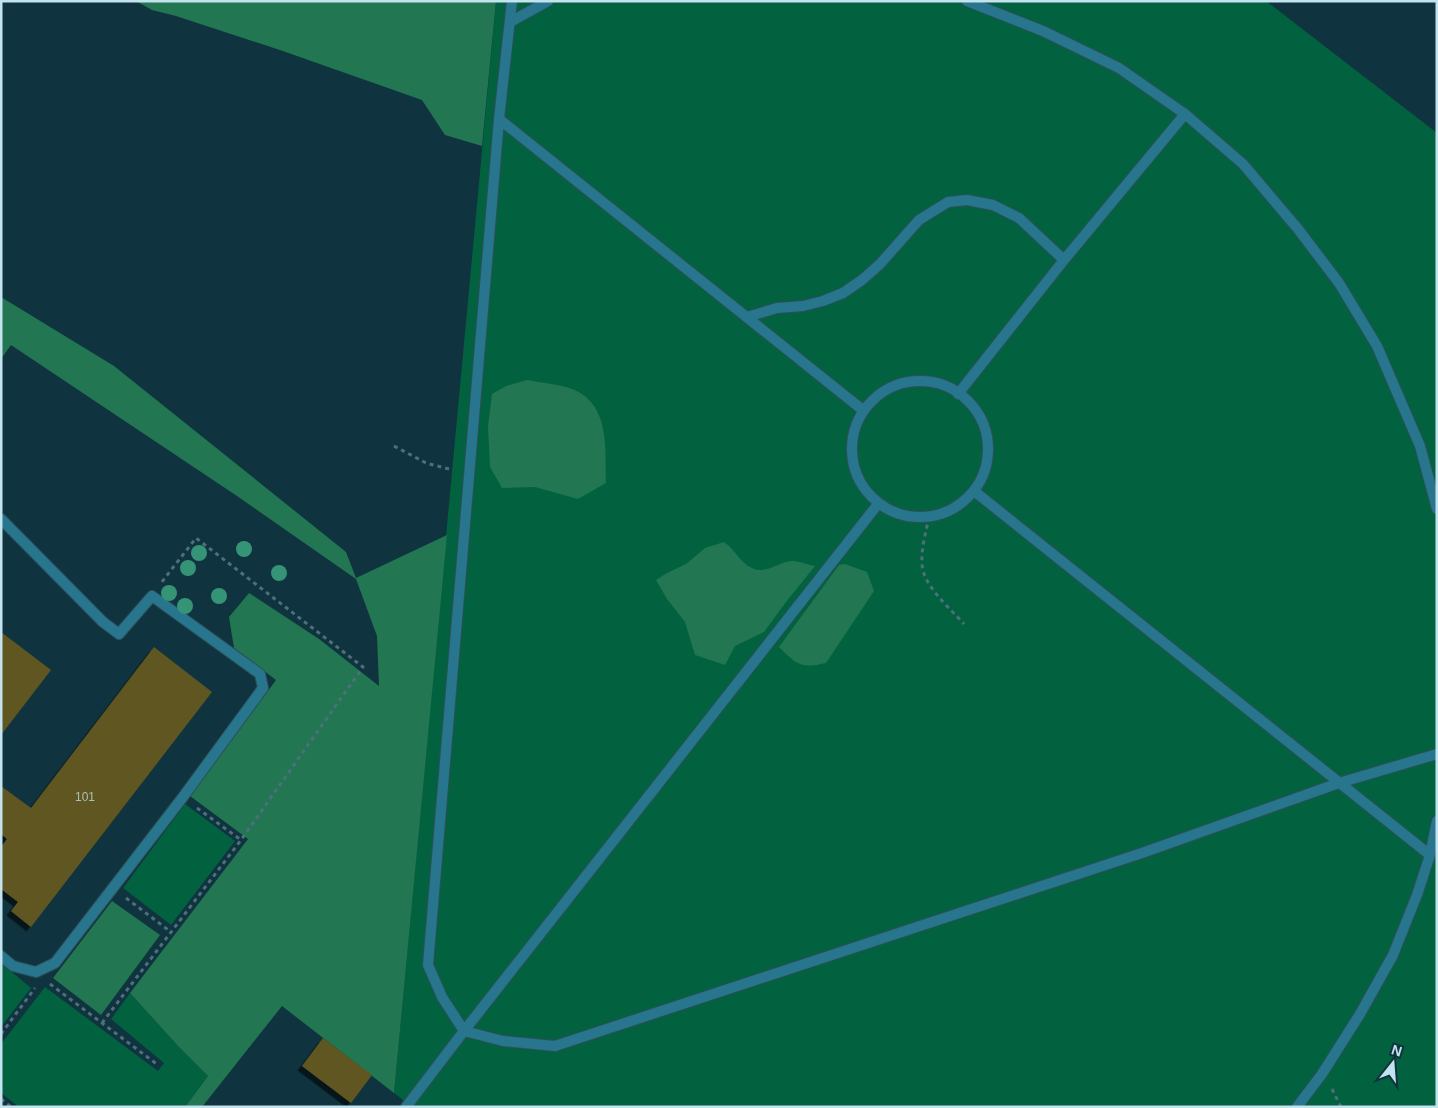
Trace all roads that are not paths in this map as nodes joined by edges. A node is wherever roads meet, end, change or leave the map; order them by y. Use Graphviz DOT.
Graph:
graph roads {
  1 [pos="512,1"];
  2 [pos="548,1"];
  3 [pos="967,1"];
  4 [pos="510,22"];
  5 [pos="1185,114"];
  6 [pos="499,119"];
  7 [pos="1064,260"];
  8 [pos="747,317"];
  9 [pos="958,394"];
  10 [pos="864,411"];
  11 [pos="974,491"];
  12 [pos="878,504"];
  13 [pos="1437,510"];
  14 [pos="1,519"];
  15 [pos="1437,754"];
  16 [pos="1339,783"];
  17 [pos="1437,821"];
  18 [pos="1430,855"];
  19 [pos="1,956"];
  20 [pos="464,1031"];
  21 [pos="406,1107"];
  22 [pos="1297,1107"];
  1 -- 4 [label="lane"];
  2 -- 4 [label="lane"];
  3 -- 5 [label="lane"];
  4 -- 6 [label="lane"];
  5 -- 7 [label="lane"];
  5 -- 13 [label="lane"];
  6 -- 8 [label="lane"];
  6 -- 20 [label="lane"];
  7 -- 8 [label="lane"];
  7 -- 9 [label="lane"];
  8 -- 10 [label="lane"];
  9 -- 10 [label="lane"];
  9 -- 11 [label="lane"];
  10 -- 12 [label="lane"];
  11 -- 12 [label="lane"];
  11 -- 16 [label="lane"];
  12 -- 20 [label="lane"];
  14 -- 19 [label="lane"];
  15 -- 16 [label="lane"];
  16 -- 18 [label="lane"];
  16 -- 20 [label="lane"];
  17 -- 18 [label="lane"];
  18 -- 22 [label="lane"];
  20 -- 21 [label="lane"];
}
